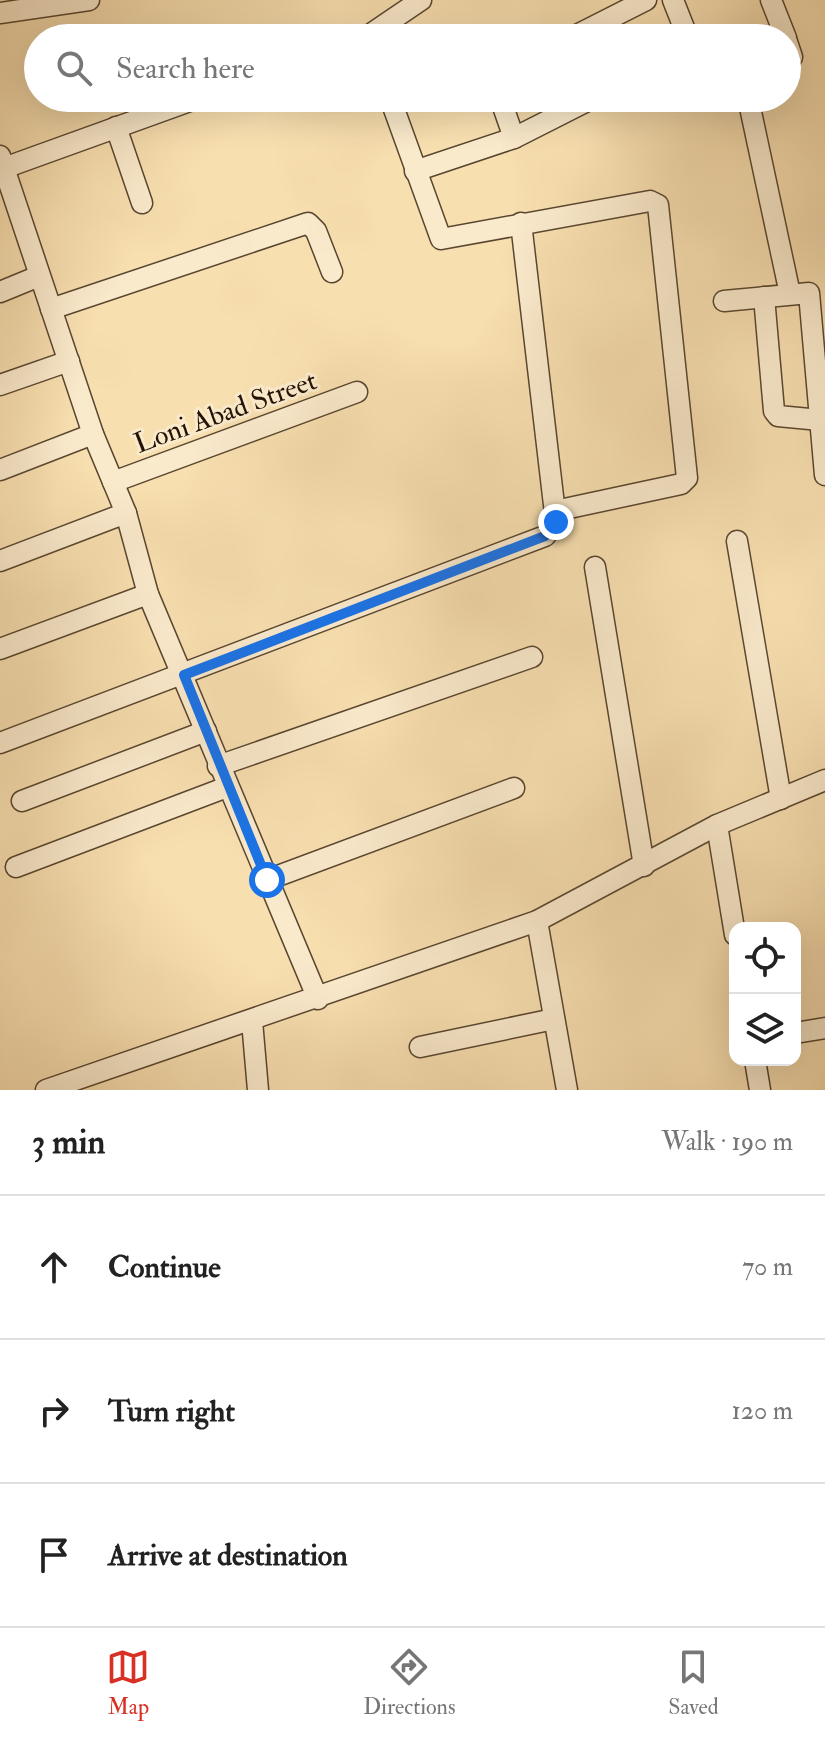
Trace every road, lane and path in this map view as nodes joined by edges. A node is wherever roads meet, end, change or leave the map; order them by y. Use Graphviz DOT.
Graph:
graph roads {
  1 [pos="89,0"];
  2 [pos="421,0"];
  3 [pos="646,0"];
  4 [pos="673,0"];
  5 [pos="771,0"];
  6 [pos="0,13"];
  7 [pos="387,24"];
  8 [pos="599,24"];
  9 [pos="682,24"];
  10 [pos="780,24"];
  11 [pos="158,112"];
  12 [pos="395,112"];
  13 [pos="505,112"];
  14 [pos="565,112"];
  15 [pos="751,112"];
  16 [pos="116,127"];
  17 [pos="514,138"];
  18 [pos="2,162"];
  19 [pos="415,171"];
  20 [pos="7,201"];
  21 [pos="142,203"];
  22 [pos="521,223"];
  23 [pos="332,272"];
  24 [pos="39,276"];
  25 [pos="0,292"];
  26 [pos="790,294"];
  27 [pos="764,297"];
  28 [pos="724,301"];
  29 [pos="51,309"];
  30 [pos="69,361"];
  31 [pos="0,385"];
  32 [pos="357,392"];
  33 [pos="820,420"];
  34 [pos="93,434"];
  35 [pos="0,470"];
  36 [pos="825,475"];
  37 [pos="113,482"];
  38 [pos="555,511"];
  39 [pos="126,513"];
  40 [pos="737,541"];
  41 [pos="0,561"];
  42 [pos="595,567"];
  43 [pos="148,594"];
  44 [pos="0,649"];
  45 [pos="532,657"];
  46 [pos="184,675"];
  47 [pos="206,731"];
  48 [pos="0,743"];
  49 [pos="218,766"];
  50 [pos="825,780"];
  51 [pos="227,787"];
  52 [pos="514,788"];
  53 [pos="781,799"];
  54 [pos="22,801"];
  55 [pos="717,825"];
  56 [pos="644,866"];
  57 [pos="16,867"];
  58 [pos="267,880"];
  59 [pos="537,921"];
  60 [pos="733,922"];
  61 [pos="318,999"];
  62 [pos="554,1019"];
  63 [pos="252,1021"];
  64 [pos="825,1028"];
  65 [pos="801,1032"];
  66 [pos="420,1047"];
  67 [pos="756,1066"];
  68 [pos="46,1090"];
  69 [pos="258,1090"];
  70 [pos="567,1090"];
  71 [pos="760,1090"];
  1 -- 6 [label="street"];
  2 -- 7 [label="street"];
  3 -- 8 [label="street"];
  4 -- 9 [label="street"];
  5 -- 10 [label="street"];
  11 -- 16 [label="street"];
  12 -- 19 [label="street"];
  13 -- 17 [label="street"];
  14 -- 17 [label="street"];
  15 -- 26 [label="street"];
  16 -- 18 [label="street"];
  16 -- 21 [label="street"];
  17 -- 19 [label="street"];
  18 -- 20 [label="street"];
  19 -- 22 [label="street"];
  20 -- 24 [label="street"];
  22 -- 38 [label="street"];
  22 -- 38 [label="street"];
  23 -- 29 [label="street"];
  24 -- 25 [label="street"];
  24 -- 29 [label="street"];
  26 -- 27 [label="street"];
  26 -- 33 [label="street"];
  27 -- 28 [label="street"];
  27 -- 33 [label="street"];
  29 -- 30 [label="street"];
  30 -- 31 [label="street"];
  30 -- 34 [label="street"];
  32 -- 37 [label="street, Loni Abad Street"];
  33 -- 36 [label="street"];
  34 -- 35 [label="street"];
  34 -- 37 [label="street"];
  37 -- 39 [label="street"];
  38 -- 46 [label="street"];
  39 -- 41 [label="street"];
  39 -- 43 [label="street"];
  40 -- 53 [label="street"];
  42 -- 56 [label="street"];
  43 -- 44 [label="street"];
  43 -- 46 [label="street"];
  45 -- 49 [label="street"];
  46 -- 47 [label="street"];
  46 -- 48 [label="street"];
  47 -- 49 [label="street"];
  47 -- 54 [label="street"];
  49 -- 51 [label="street"];
  50 -- 53 [label="street"];
  51 -- 57 [label="street"];
  51 -- 58 [label="street"];
  52 -- 58 [label="street"];
  53 -- 55 [label="street"];
  55 -- 56 [label="street"];
  55 -- 60 [label="street"];
  56 -- 59 [label="street"];
  58 -- 61 [label="street"];
  59 -- 61 [label="street"];
  59 -- 62 [label="street"];
  61 -- 63 [label="street"];
  62 -- 66 [label="street"];
  62 -- 70 [label="street"];
  63 -- 68 [label="street"];
  63 -- 69 [label="street"];
  64 -- 65 [label="street"];
  67 -- 71 [label="street"];
}
